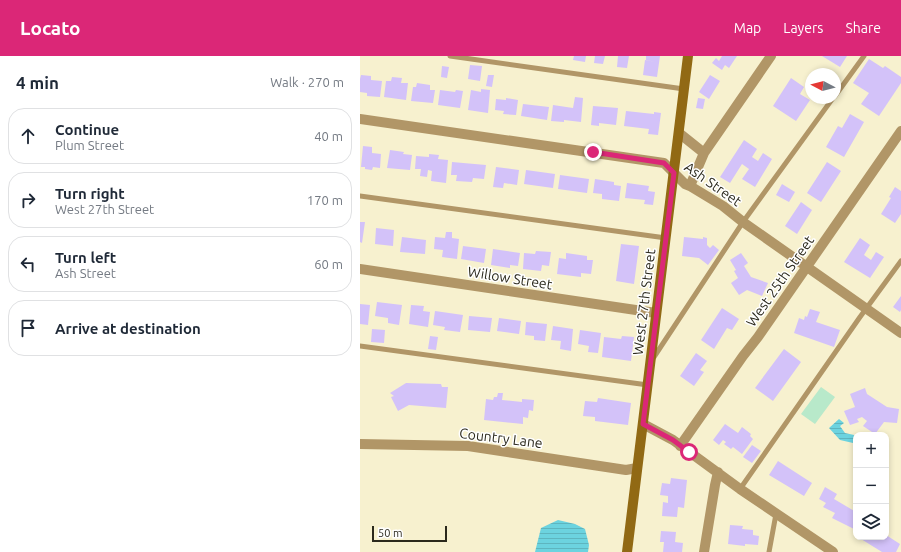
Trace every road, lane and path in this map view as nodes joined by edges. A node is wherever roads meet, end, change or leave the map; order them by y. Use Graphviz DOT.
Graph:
graph roads {
  1 [pos="450,56"];
  2 [pos="688,56"];
  3 [pos="770,56"];
  4 [pos="864,56"];
  5 [pos="841,87"];
  6 [pos="684,89"];
  7 [pos="829,104"];
  8 [pos="360,119"];
  9 [pos="901,131"];
  10 [pos="679,133"];
  11 [pos="704,153"];
  12 [pos="674,173"];
  13 [pos="690,186"];
  14 [pos="360,196"];
  15 [pos="743,222"];
  16 [pos="666,238"];
  17 [pos="901,261"];
  18 [pos="806,268"];
  19 [pos="360,269"];
  20 [pos="866,309"];
  21 [pos="656,313"];
  22 [pos="901,333"];
  23 [pos="360,346"];
  24 [pos="651,361"];
  25 [pos="648,385"];
  26 [pos="643,424"];
  27 [pos="360,444"];
  28 [pos="680,446"];
  29 [pos="637,468"];
  30 [pos="718,472"];
  31 [pos="740,489"];
  32 [pos="776,513"];
  33 [pos="627,552"];
  34 [pos="704,552"];
  35 [pos="769,552"];
  36 [pos="833,552"];
  1 -- 6 [label="lane"];
  2 -- 6 [label="main road, West 27th Street"];
  3 -- 11 [label="street"];
  4 -- 5 [label="lane"];
  6 -- 10 [label="main road, West 27th Street"];
  7 -- 15 [label="lane"];
  8 -- 12 [label="street, Ash Street"];
  9 -- 18 [label="street, West 25th Street"];
  10 -- 11 [label="street"];
  10 -- 12 [label="main road, West 27th Street"];
  11 -- 13 [label="street"];
  12 -- 13 [label="street, Ash Street"];
  12 -- 16 [label="main road, West 27th Street"];
  13 -- 15 [label="street, Ash Street"];
  14 -- 16 [label="lane"];
  15 -- 18 [label="street, Ash Street"];
  15 -- 24 [label="lane"];
  16 -- 21 [label="main road, West 27th Street"];
  17 -- 20 [label="lane"];
  18 -- 20 [label="street, Ash Street"];
  18 -- 28 [label="street, West 25th Street"];
  19 -- 21 [label="street, Willow Street"];
  20 -- 22 [label="street, Ash Street"];
  20 -- 31 [label="lane"];
  21 -- 24 [label="main road, West 27th Street"];
  23 -- 25 [label="lane"];
  24 -- 25 [label="main road, West 27th Street"];
  25 -- 26 [label="main road, West 27th Street"];
  26 -- 28 [label="street"];
  26 -- 29 [label="main road, West 27th Street"];
  27 -- 29 [label="street, Country Lane"];
  28 -- 30 [label="street"];
  29 -- 33 [label="main road, West 27th Street"];
  30 -- 31 [label="street"];
  30 -- 34 [label="street"];
  31 -- 32 [label="street"];
  32 -- 35 [label="lane"];
  32 -- 36 [label="street"];
}
